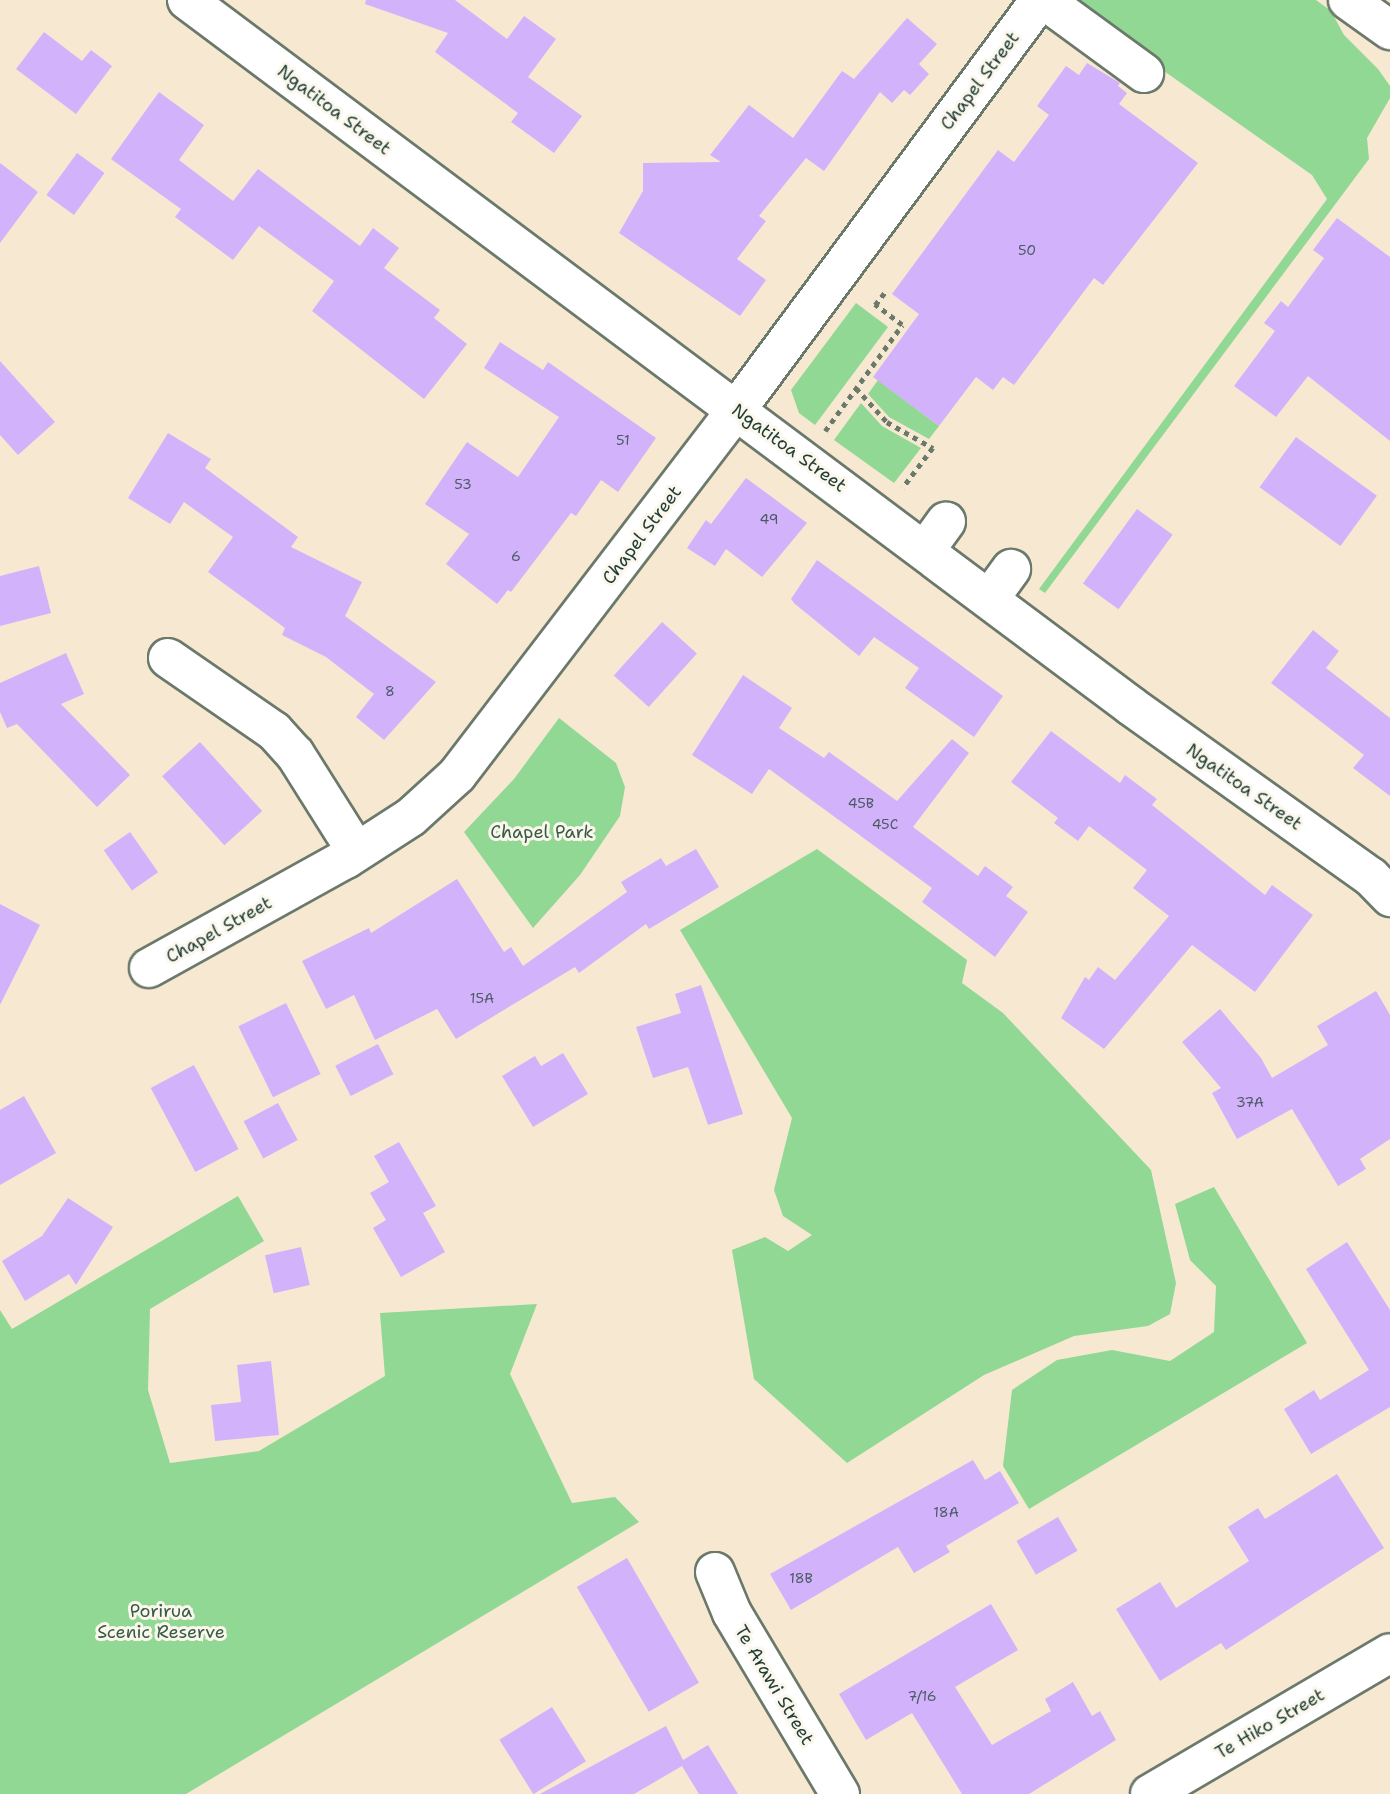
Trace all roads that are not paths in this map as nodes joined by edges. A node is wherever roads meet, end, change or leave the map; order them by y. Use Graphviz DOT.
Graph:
graph roads {
  1 [pos="187,0"];
  2 [pos="1042,0"];
  3 [pos="1348,0"];
  4 [pos="1390,30"];
  5 [pos="1144,72"];
  6 [pos="737,410"];
  7 [pos="168,658"];
  8 [pos="356,851"];
  9 [pos="1390,897"];
  10 [pos="149,968"];
  11 [pos="715,1572"];
  12 [pos="1390,1653"];
  13 [pos="840,1794"];
  14 [pos="1150,1794"];
  1 -- 6 [label="street, Ngatitoa Street"];
  2 -- 5 [label="street"];
  2 -- 6 [label="street, Chapel Street"];
  3 -- 4 [label="street"];
  6 -- 8 [label="street, Chapel Street"];
  6 -- 9 [label="street, Ngatitoa Street"];
  7 -- 8 [label="street"];
  8 -- 10 [label="street, Chapel Street"];
  11 -- 13 [label="street, Te Arawi Street"];
  12 -- 14 [label="street, Te Hiko Street"];
}
